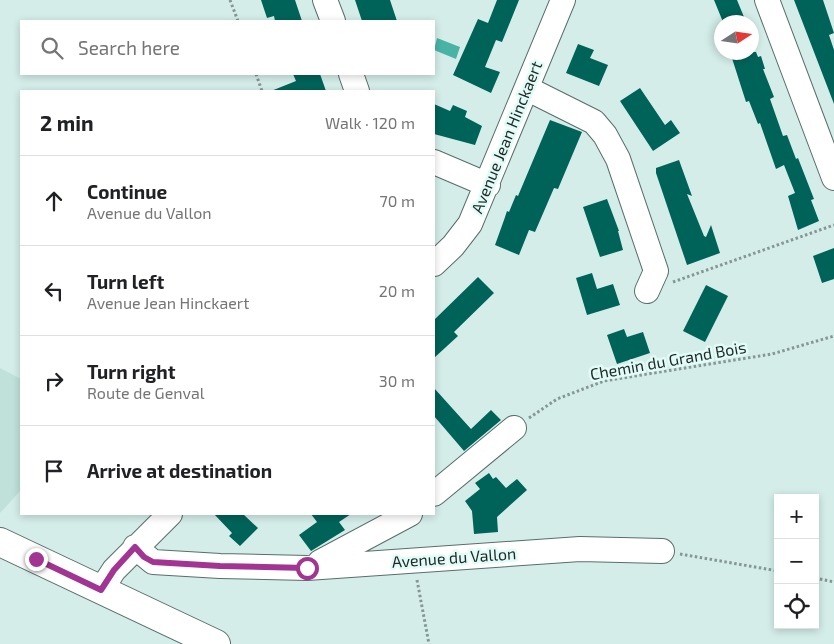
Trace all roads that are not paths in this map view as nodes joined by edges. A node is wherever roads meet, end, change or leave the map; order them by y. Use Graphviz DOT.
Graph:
graph roads {
  1 [pos="326,0"];
  2 [pos="564,0"];
  3 [pos="767,0"];
  4 [pos="333,20"];
  5 [pos="351,75"];
  6 [pos="528,89"];
  7 [pos="357,90"];
  8 [pos="435,162"];
  9 [pos="834,178"];
  10 [pos="488,186"];
  11 [pos="435,263"];
  12 [pos="647,292"];
  13 [pos="514,428"];
  14 [pos="435,493"];
  15 [pos="169,515"];
  16 [pos="408,515"];
  17 [pos="0,542"];
  18 [pos="135,547"];
  19 [pos="662,551"];
  20 [pos="307,568"];
  21 [pos="101,590"];
  22 [pos="216,644"];
  1 -- 4 [label="street"];
  2 -- 6 [label="street, Avenue Jean Hinckaert"];
  3 -- 9 [label="street"];
  5 -- 7 [label="street"];
  6 -- 10 [label="street, Avenue Jean Hinckaert"];
  6 -- 12 [label="street"];
  8 -- 10 [label="street"];
  10 -- 11 [label="street, Avenue Jean Hinckaert"];
  13 -- 14 [label="street"];
  15 -- 18 [label="street"];
  16 -- 20 [label="street"];
  17 -- 21 [label="main road"];
  18 -- 20 [label="street, Avenue du Vallon"];
  18 -- 21 [label="street"];
  19 -- 20 [label="street, Avenue du Vallon"];
  21 -- 22 [label="main road"];
}
